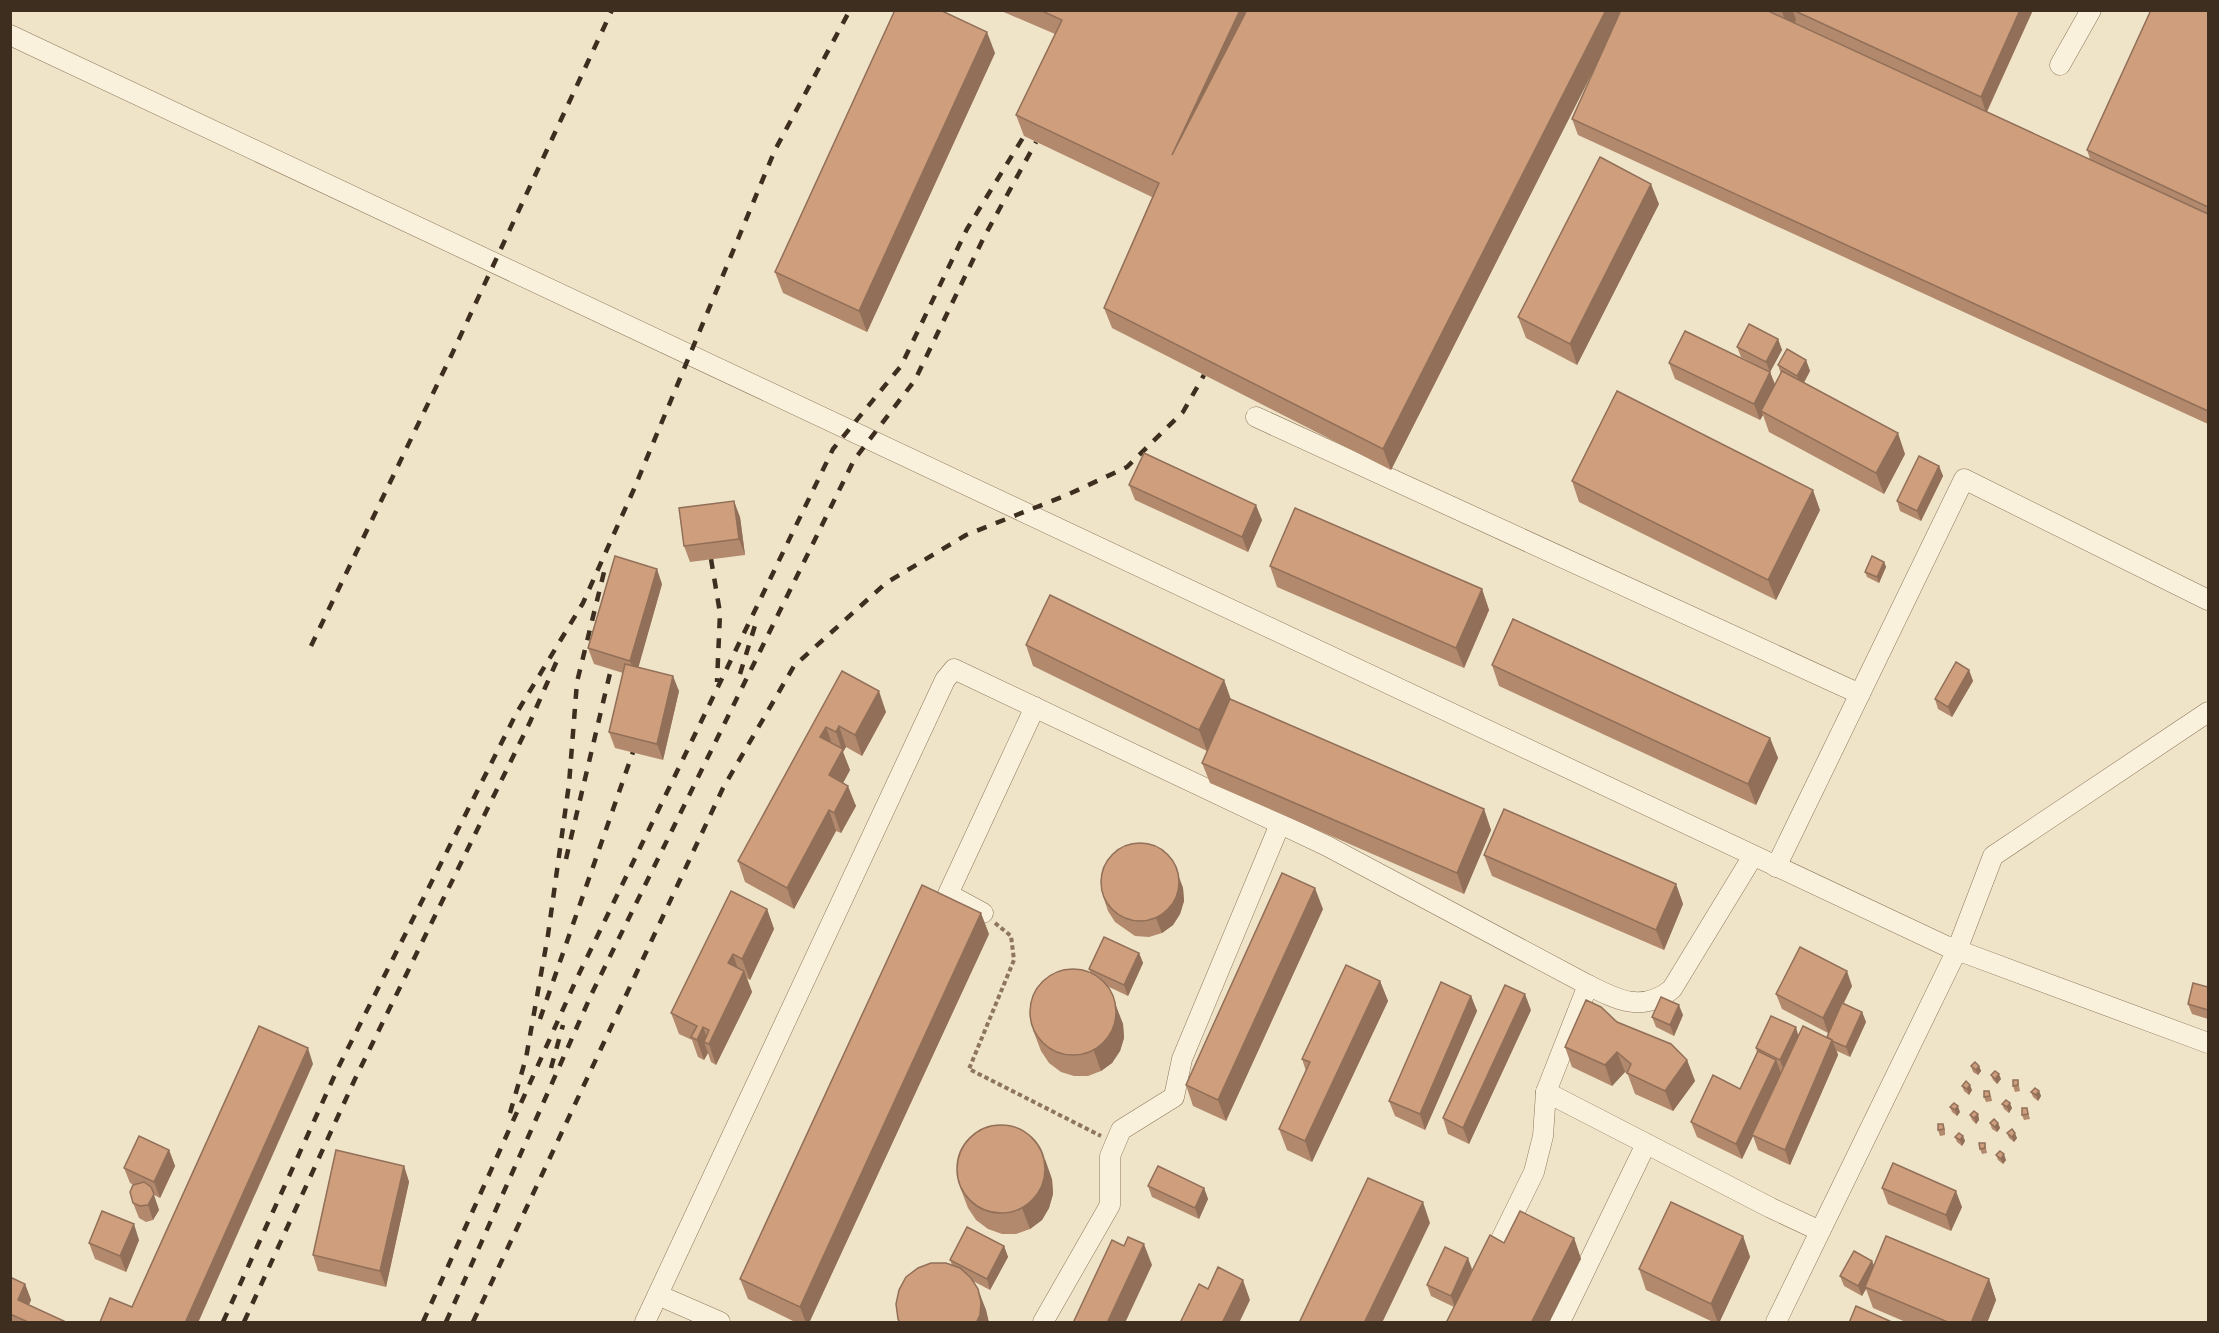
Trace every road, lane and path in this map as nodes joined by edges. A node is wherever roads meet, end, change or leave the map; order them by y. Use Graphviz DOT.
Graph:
graph roads {
  1 [pos="2091,10"];
  2 [pos="10,35"];
  3 [pos="2060,65"];
  4 [pos="1256,417"];
  5 [pos="2208,600"];
  6 [pos="1860,694"];
  7 [pos="1035,707"];
  8 [pos="2208,712"];
  9 [pos="1280,824"];
  10 [pos="1753,856"];
  11 [pos="1776,867"];
  12 [pos="983,913"];
  13 [pos="1951,948"];
  14 [pos="1588,985"];
  15 [pos="2208,1043"];
  16 [pos="1546,1092"];
  17 [pos="1115,1143"];
  18 [pos="1646,1144"];
  19 [pos="1820,1231"];
  20 [pos="1482,1279"];
  21 [pos="658,1295"];
  22 [pos="645,1323"];
  23 [pos="720,1323"];
  24 [pos="1043,1323"];
  25 [pos="1560,1323"];
  26 [pos="1776,1323"];
  1 -- 3 [label="street"];
  2 -- 10 [label="street"];
  4 -- 6 [label="street"];
  5 -- 6 [label="street"];
  6 -- 11 [label="street"];
  7 -- 9 [label="street"];
  7 -- 12 [label="street"];
  7 -- 21 [label="street"];
  8 -- 13 [label="street"];
  9 -- 14 [label="street"];
  9 -- 17 [label="street"];
  10 -- 11 [label="street"];
  10 -- 14 [label="street"];
  11 -- 13 [label="street"];
  12 -- 17 [label="path"];
  13 -- 15 [label="street"];
  13 -- 19 [label="street"];
  14 -- 16 [label="street"];
  16 -- 18 [label="street"];
  16 -- 20 [label="street"];
  17 -- 24 [label="street"];
  18 -- 19 [label="street"];
  18 -- 25 [label="street"];
  19 -- 26 [label="street"];
  21 -- 22 [label="street"];
  21 -- 23 [label="street"];
}
